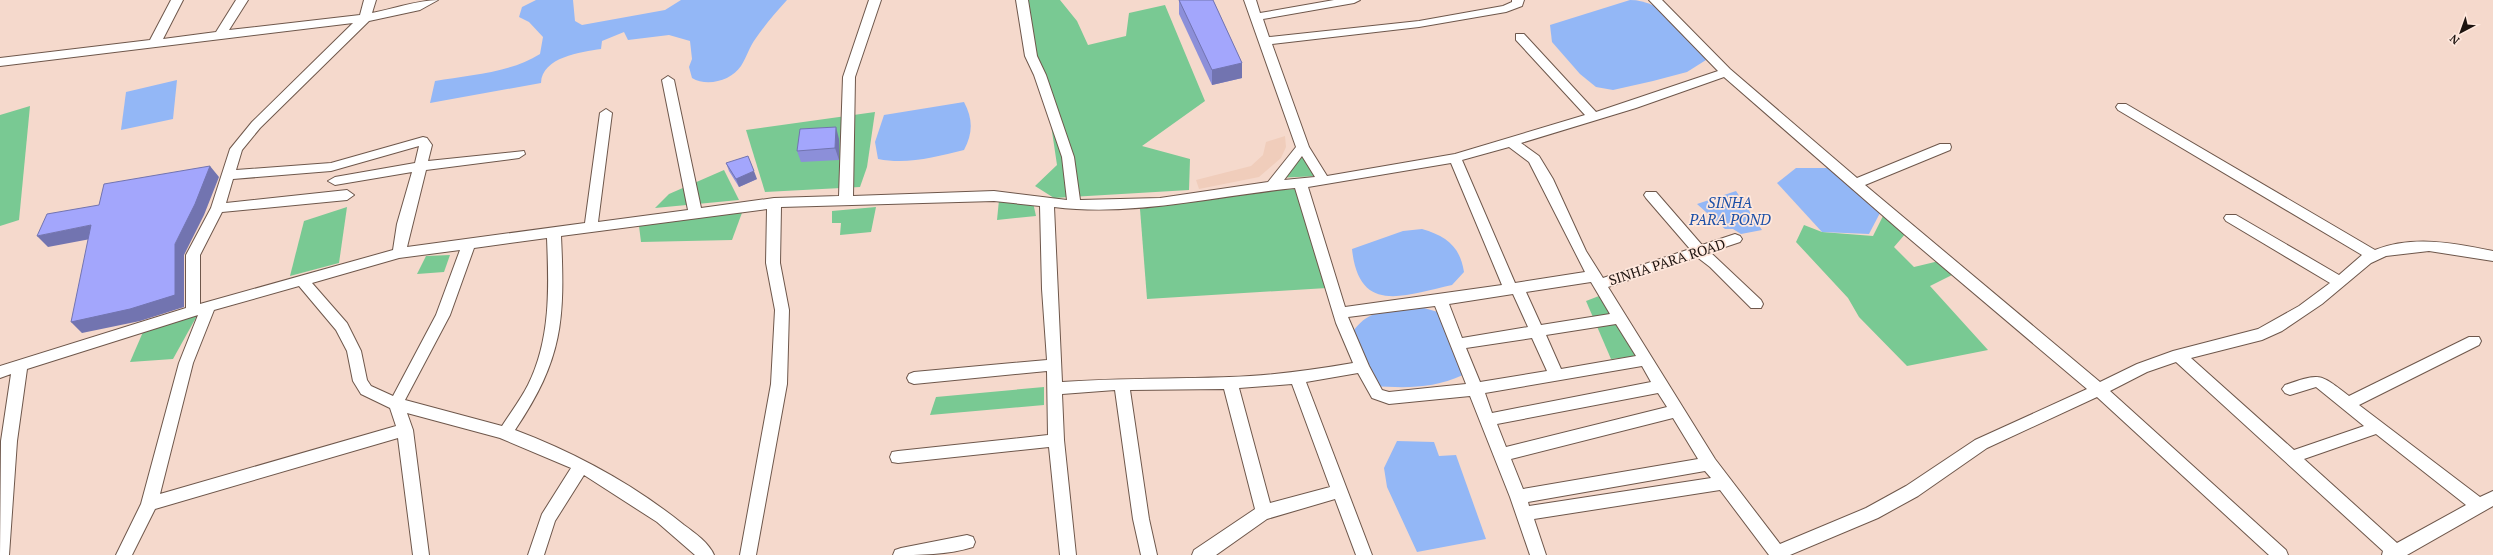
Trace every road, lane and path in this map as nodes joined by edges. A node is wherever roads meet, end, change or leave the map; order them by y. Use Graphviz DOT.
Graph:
graph roads {
  1 [pos="177,0"];
  2 [pos="242,0"];
  3 [pos="370,0"];
  4 [pos="432,0"];
  5 [pos="874,0"];
  6 [pos="1022,0"];
  7 [pos="1250,0"];
  8 [pos="1354,0"];
  9 [pos="1518,0"];
  10 [pos="1655,0"];
  11 [pos="1255,17"];
  12 [pos="365,18"];
  13 [pos="220,35"];
  14 [pos="1520,37"];
  15 [pos="1265,41"];
  16 [pos="155,42"];
  17 [pos="0,62"];
  18 [pos="1726,72"];
  19 [pos="668,80"];
  20 [pos="2122,107"];
  21 [pos="606,113"];
  22 [pos="1594,117"];
  23 [pos="1531,137"];
  24 [pos="1511,142"];
  25 [pos="1303,147"];
  26 [pos="1945,147"];
  27 [pos="519,154"];
  28 [pos="1455,158"];
  29 [pos="1534,159"];
  30 [pos="420,166"];
  31 [pos="229,175"];
  32 [pos="335,181"];
  33 [pos="1324,181"];
  34 [pos="1300,183"];
  35 [pos="1855,184"];
  36 [pos="1272,186"];
  37 [pos="347,195"];
  38 [pos="1651,195"];
  39 [pos="846,200"];
  40 [pos="1047,202"];
  41 [pos="774,203"];
  42 [pos="1074,205"];
  43 [pos="218,208"];
  44 [pos="695,213"];
  45 [pos="2231,218"];
  46 [pos="591,227"];
  47 [pos="554,232"];
  48 [pos="1735,239"];
  49 [pos="469,243"];
  50 [pos="1699,251"];
  51 [pos="400,253"];
  52 [pos="2374,256"];
  53 [pos="2493,256"];
  54 [pos="1597,280"];
  55 [pos="302,281"];
  56 [pos="2340,282"];
  57 [pos="1514,289"];
  58 [pos="1440,300"];
  59 [pos="1756,304"];
  60 [pos="209,306"];
  61 [pos="194,311"];
  62 [pos="1340,314"];
  63 [pos="1620,318"];
  64 [pos="1536,331"];
  65 [pos="2474,341"];
  66 [pos="1458,344"];
  67 [pos="2178,355"];
  68 [pos="1646,360"];
  69 [pos="1056,365"];
  70 [pos="20,366"];
  71 [pos="1362,367"];
  72 [pos="0,372"];
  73 [pos="1557,376"];
  74 [pos="914,378"];
  75 [pos="1298,378"];
  76 [pos="1230,383"];
  77 [pos="1122,384"];
  78 [pos="1662,386"];
  79 [pos="1054,388"];
  80 [pos="1476,389"];
  81 [pos="2290,389"];
  82 [pos="2099,390"];
  83 [pos="2349,403"];
  84 [pos="396,404"];
  85 [pos="1677,411"];
  86 [pos="1488,420"];
  87 [pos="2374,423"];
  88 [pos="405,430"];
  89 [pos="505,433"];
  90 [pos="1056,440"];
  91 [pos="4,443"];
  92 [pos="1501,455"];
  93 [pos="898,457"];
  94 [pos="2292,457"];
  95 [pos="1709,464"];
  96 [pos="4,466"];
  97 [pos="581,466"];
  98 [pos="1724,483"];
  99 [pos="1340,491"];
  100 [pos="1518,497"];
  101 [pos="2486,502"];
  102 [pos="149,504"];
  103 [pos="1264,513"];
  104 [pos="1523,514"];
  105 [pos="2,521"];
  106 [pos="967,542"];
  107 [pos="1778,554"];
  108 [pos="2395,554"];
  109 [pos="1,555"];
  110 [pos="124,555"];
  111 [pos="421,555"];
  112 [pos="536,555"];
  113 [pos="706,555"];
  114 [pos="748,555"];
  115 [pos="901,555"];
  116 [pos="1068,555"];
  117 [pos="1149,555"];
  118 [pos="1200,555"];
  119 [pos="1364,555"];
  120 [pos="1538,555"];
  121 [pos="2280,555"];
  1 -- 16 [label="street"];
  2 -- 13 [label="street"];
  3 -- 12 [label="street"];
  4 -- 12 [label="street"];
  5 -- 39 [label="street"];
  6 -- 42 [label="street"];
  7 -- 11 [label="street"];
  8 -- 11 [label="street"];
  9 -- 15 [label="street"];
  10 -- 18 [label="street"];
  11 -- 15 [label="street"];
  12 -- 13 [label="street"];
  12 -- 31 [label="street"];
  13 -- 16 [label="street"];
  14 -- 22 [label="street"];
  15 -- 25 [label="street"];
  16 -- 17 [label="street"];
  18 -- 22 [label="street"];
  18 -- 35 [label="street"];
  19 -- 44 [label="street"];
  20 -- 52 [label="street"];
  21 -- 46 [label="street"];
  22 -- 23 [label="street"];
  23 -- 24 [label="street"];
  23 -- 29 [label="street"];
  24 -- 28 [label="street"];
  24 -- 29 [label="street"];
  25 -- 33 [label="street"];
  25 -- 36 [label="street"];
  26 -- 35 [label="street"];
  27 -- 30 [label="street"];
  28 -- 33 [label="street"];
  28 -- 57 [label="street"];
  29 -- 54 [label="street"];
  30 -- 31 [label="street"];
  30 -- 32 [label="street"];
  30 -- 51 [label="street"];
  31 -- 43 [label="street"];
  33 -- 34 [label="street"];
  34 -- 36 [label="street"];
  34 -- 62 [label="street"];
  35 -- 82 [label="street"];
  36 -- 42 [label="street"];
  37 -- 43 [label="street"];
  38 -- 50 [label="street"];
  39 -- 40 [label="street"];
  39 -- 41 [label="street"];
  40 -- 42 [label="street"];
  40 -- 69 [label="street"];
  41 -- 44 [label="street"];
  41 -- 114 [label="street"];
  43 -- 61 [label="street"];
  44 -- 46 [label="street"];
  45 -- 56 [label="street"];
  46 -- 47 [label="street"];
  47 -- 49 [label="street"];
  47 -- 89 [label="street"];
  48 -- 50 [label="street, SINHA PARA ROAD"];
  49 -- 51 [label="street"];
  49 -- 84 [label="street"];
  50 -- 54 [label="street, SINHA PARA ROAD"];
  50 -- 59 [label="street"];
  51 -- 55 [label="street"];
  52 -- 53 [label="street"];
  52 -- 56 [label="street"];
  54 -- 57 [label="street, SINHA PARA ROAD"];
  54 -- 63 [label="street"];
  55 -- 60 [label="street"];
  55 -- 84 [label="street"];
  56 -- 67 [label="street"];
  57 -- 58 [label="street, SINHA PARA ROAD"];
  57 -- 64 [label="street"];
  58 -- 62 [label="street, SINHA PARA ROAD"];
  58 -- 66 [label="street"];
  60 -- 61 [label="street"];
  60 -- 102 [label="street"];
  61 -- 70 [label="street"];
  62 -- 71 [label="street"];
  63 -- 64 [label="street"];
  63 -- 68 [label="street"];
  64 -- 66 [label="street"];
  64 -- 73 [label="street"];
  65 -- 83 [label="street"];
  66 -- 80 [label="street"];
  67 -- 82 [label="street"];
  67 -- 94 [label="street"];
  68 -- 73 [label="street"];
  68 -- 78 [label="street"];
  69 -- 74 [label="street"];
  69 -- 79 [label="street"];
  70 -- 72 [label="street"];
  70 -- 91 [label="street"];
  71 -- 75 [label="street"];
  71 -- 80 [label="street"];
  73 -- 80 [label="street"];
  75 -- 76 [label="street"];
  75 -- 99 [label="street"];
  76 -- 77 [label="street"];
  76 -- 103 [label="street"];
  77 -- 79 [label="street"];
  77 -- 117 [label="street"];
  78 -- 85 [label="street"];
  78 -- 86 [label="street"];
  79 -- 90 [label="street"];
  80 -- 86 [label="street"];
  81 -- 83 [label="street"];
  82 -- 107 [label="street"];
  82 -- 121 [label="street"];
  83 -- 87 [label="street"];
  84 -- 88 [label="street"];
  84 -- 89 [label="street"];
  85 -- 92 [label="street"];
  85 -- 95 [label="street"];
  86 -- 92 [label="street"];
  87 -- 94 [label="street"];
  87 -- 101 [label="street"];
  88 -- 102 [label="street"];
  88 -- 111 [label="street"];
  89 -- 97 [label="street"];
  90 -- 93 [label="street"];
  90 -- 116 [label="street"];
  91 -- 96 [label="street"];
  92 -- 100 [label="street"];
  94 -- 108 [label="street"];
  95 -- 98 [label="street"];
  95 -- 100 [label="street"];
  96 -- 105 [label="street"];
  97 -- 112 [label="street"];
  97 -- 113 [label="street"];
  98 -- 104 [label="street"];
  98 -- 107 [label="street"];
  99 -- 103 [label="street"];
  99 -- 119 [label="street"];
  100 -- 104 [label="street"];
  101 -- 108 [label="street"];
  102 -- 110 [label="street"];
  103 -- 118 [label="street"];
  104 -- 120 [label="street"];
  105 -- 109 [label="street"];
  106 -- 115 [label="street"];
}
